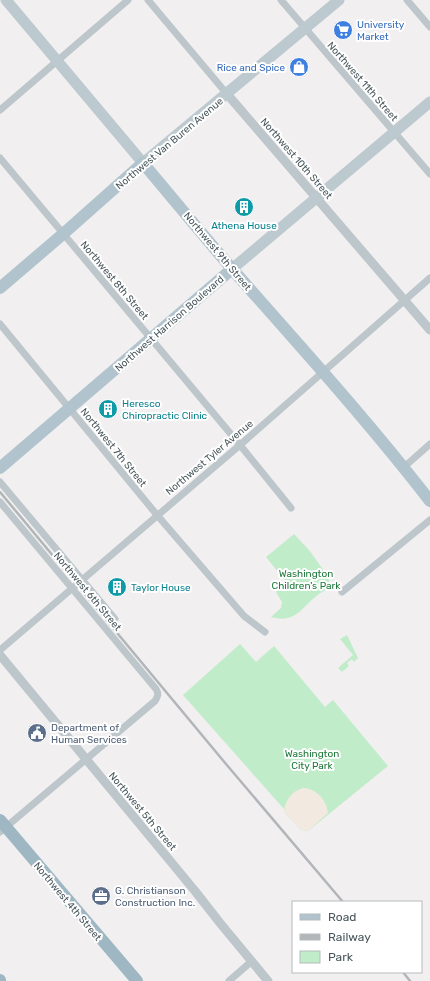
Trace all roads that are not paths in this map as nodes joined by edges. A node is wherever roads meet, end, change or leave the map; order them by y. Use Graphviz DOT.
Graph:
graph roads {
  1 [pos="6,0"];
  2 [pos="128,0"];
  3 [pos="148,0"];
  4 [pos="281,0"];
  5 [pos="339,0"];
  6 [pos="407,0"];
  7 [pos="430,27"];
  8 [pos="305,29"];
  9 [pos="58,60"];
  10 [pos="227,94"];
  11 [pos="430,102"];
  12 [pos="0,110"];
  13 [pos="394,133"];
  14 [pos="0,158"];
  15 [pos="143,164"];
  16 [pos="430,174"];
  17 [pos="317,198"];
  18 [pos="63,234"];
  19 [pos="232,269"];
  20 [pos="430,278"];
  21 [pos="0,288"];
  22 [pos="404,300"];
  23 [pos="0,324"];
  24 [pos="430,330"];
  25 [pos="151,338"];
  26 [pos="323,372"];
  27 [pos="70,408"];
  28 [pos="430,444"];
  29 [pos="240,445"];
  30 [pos="404,467"];
  31 [pos="0,468"];
  32 [pos="0,482"];
  33 [pos="430,501"];
  34 [pos="0,502"];
  35 [pos="291,508"];
  36 [pos="157,515"];
  37 [pos="430,520"];
  38 [pos="82,580"];
  39 [pos="72,588"];
  40 [pos="342,592"];
  41 [pos="115,619"];
  42 [pos="265,632"];
  43 [pos="0,650"];
  44 [pos="0,655"];
  45 [pos="86,759"];
  46 [pos="2,826"];
  47 [pos="252,962"];
  48 [pos="137,981"];
  49 [pos="229,981"];
  50 [pos="268,981"];
  1 -- 9 [label="main road, Northwest 9th Street"];
  2 -- 9 [label="street"];
  3 -- 10 [label="street, Northwest 10th Street"];
  4 -- 8 [label="street, Northwest 11th Street"];
  5 -- 8 [label="main road, Northwest Van Buren Avenue"];
  6 -- 7 [label="street"];
  8 -- 10 [label="main road, Northwest Van Buren Avenue"];
  8 -- 13 [label="street, Northwest 11th Street"];
  9 -- 12 [label="street"];
  9 -- 15 [label="main road, Northwest 9th Street"];
  10 -- 15 [label="main road, Northwest Van Buren Avenue"];
  10 -- 17 [label="street, Northwest 10th Street"];
  11 -- 13 [label="main road, Northwest Harrison Boulevard"];
  13 -- 16 [label="street, Northwest 11th Street"];
  13 -- 17 [label="main road, Northwest Harrison Boulevard"];
  14 -- 18 [label="street, Northwest 8th Street"];
  15 -- 18 [label="main road, Northwest Van Buren Avenue"];
  15 -- 19 [label="main road, Northwest 9th Street"];
  17 -- 19 [label="main road, Northwest Harrison Boulevard"];
  17 -- 22 [label="street, Northwest 10th Street"];
  18 -- 21 [label="main road, Northwest Van Buren Avenue"];
  18 -- 25 [label="street, Northwest 8th Street"];
  19 -- 25 [label="main road, Northwest Harrison Boulevard"];
  19 -- 26 [label="main road, Northwest 9th Street"];
  20 -- 22 [label="street, Northwest Tyler Avenue"];
  22 -- 24 [label="street, Northwest 10th Street"];
  22 -- 26 [label="street, Northwest Tyler Avenue"];
  23 -- 27 [label="street, Northwest 7th Street"];
  25 -- 27 [label="main road, Northwest Harrison Boulevard"];
  25 -- 29 [label="street, Northwest 8th Street"];
  26 -- 29 [label="street, Northwest Tyler Avenue"];
  26 -- 30 [label="main road, Northwest 9th Street"];
  27 -- 31 [label="main road, Northwest Harrison Boulevard"];
  27 -- 36 [label="street, Northwest 7th Street"];
  28 -- 30 [label="street"];
  29 -- 35 [label="street, Northwest 8th Street"];
  29 -- 36 [label="street, Northwest Tyler Avenue"];
  30 -- 33 [label="main road, Northwest 9th Street"];
  32 -- 38 [label="street, Northwest 6th Street"];
  34 -- 39 [label="street, Northwest 6th Street"];
  36 -- 38 [label="street, Northwest Tyler Avenue"];
  36 -- 42 [label="street, Northwest 7th Street"];
  37 -- 40 [label="street"];
  38 -- 39 [label="street, Northwest Tyler Avenue"];
  38 -- 41 [label="street, Northwest 6th Street"];
  39 -- 43 [label="street, Northwest Tyler Avenue"];
  39 -- 45 [label="street, Northwest 6th Street"];
  44 -- 45 [label="street, Northwest 5th Street"];
  45 -- 46 [label="street"];
  45 -- 47 [label="street, Northwest 5th Street"];
  46 -- 48 [label="highway, Northwest 4th Street"];
  47 -- 49 [label="street"];
  47 -- 50 [label="street, Northwest 5th Street"];
}
